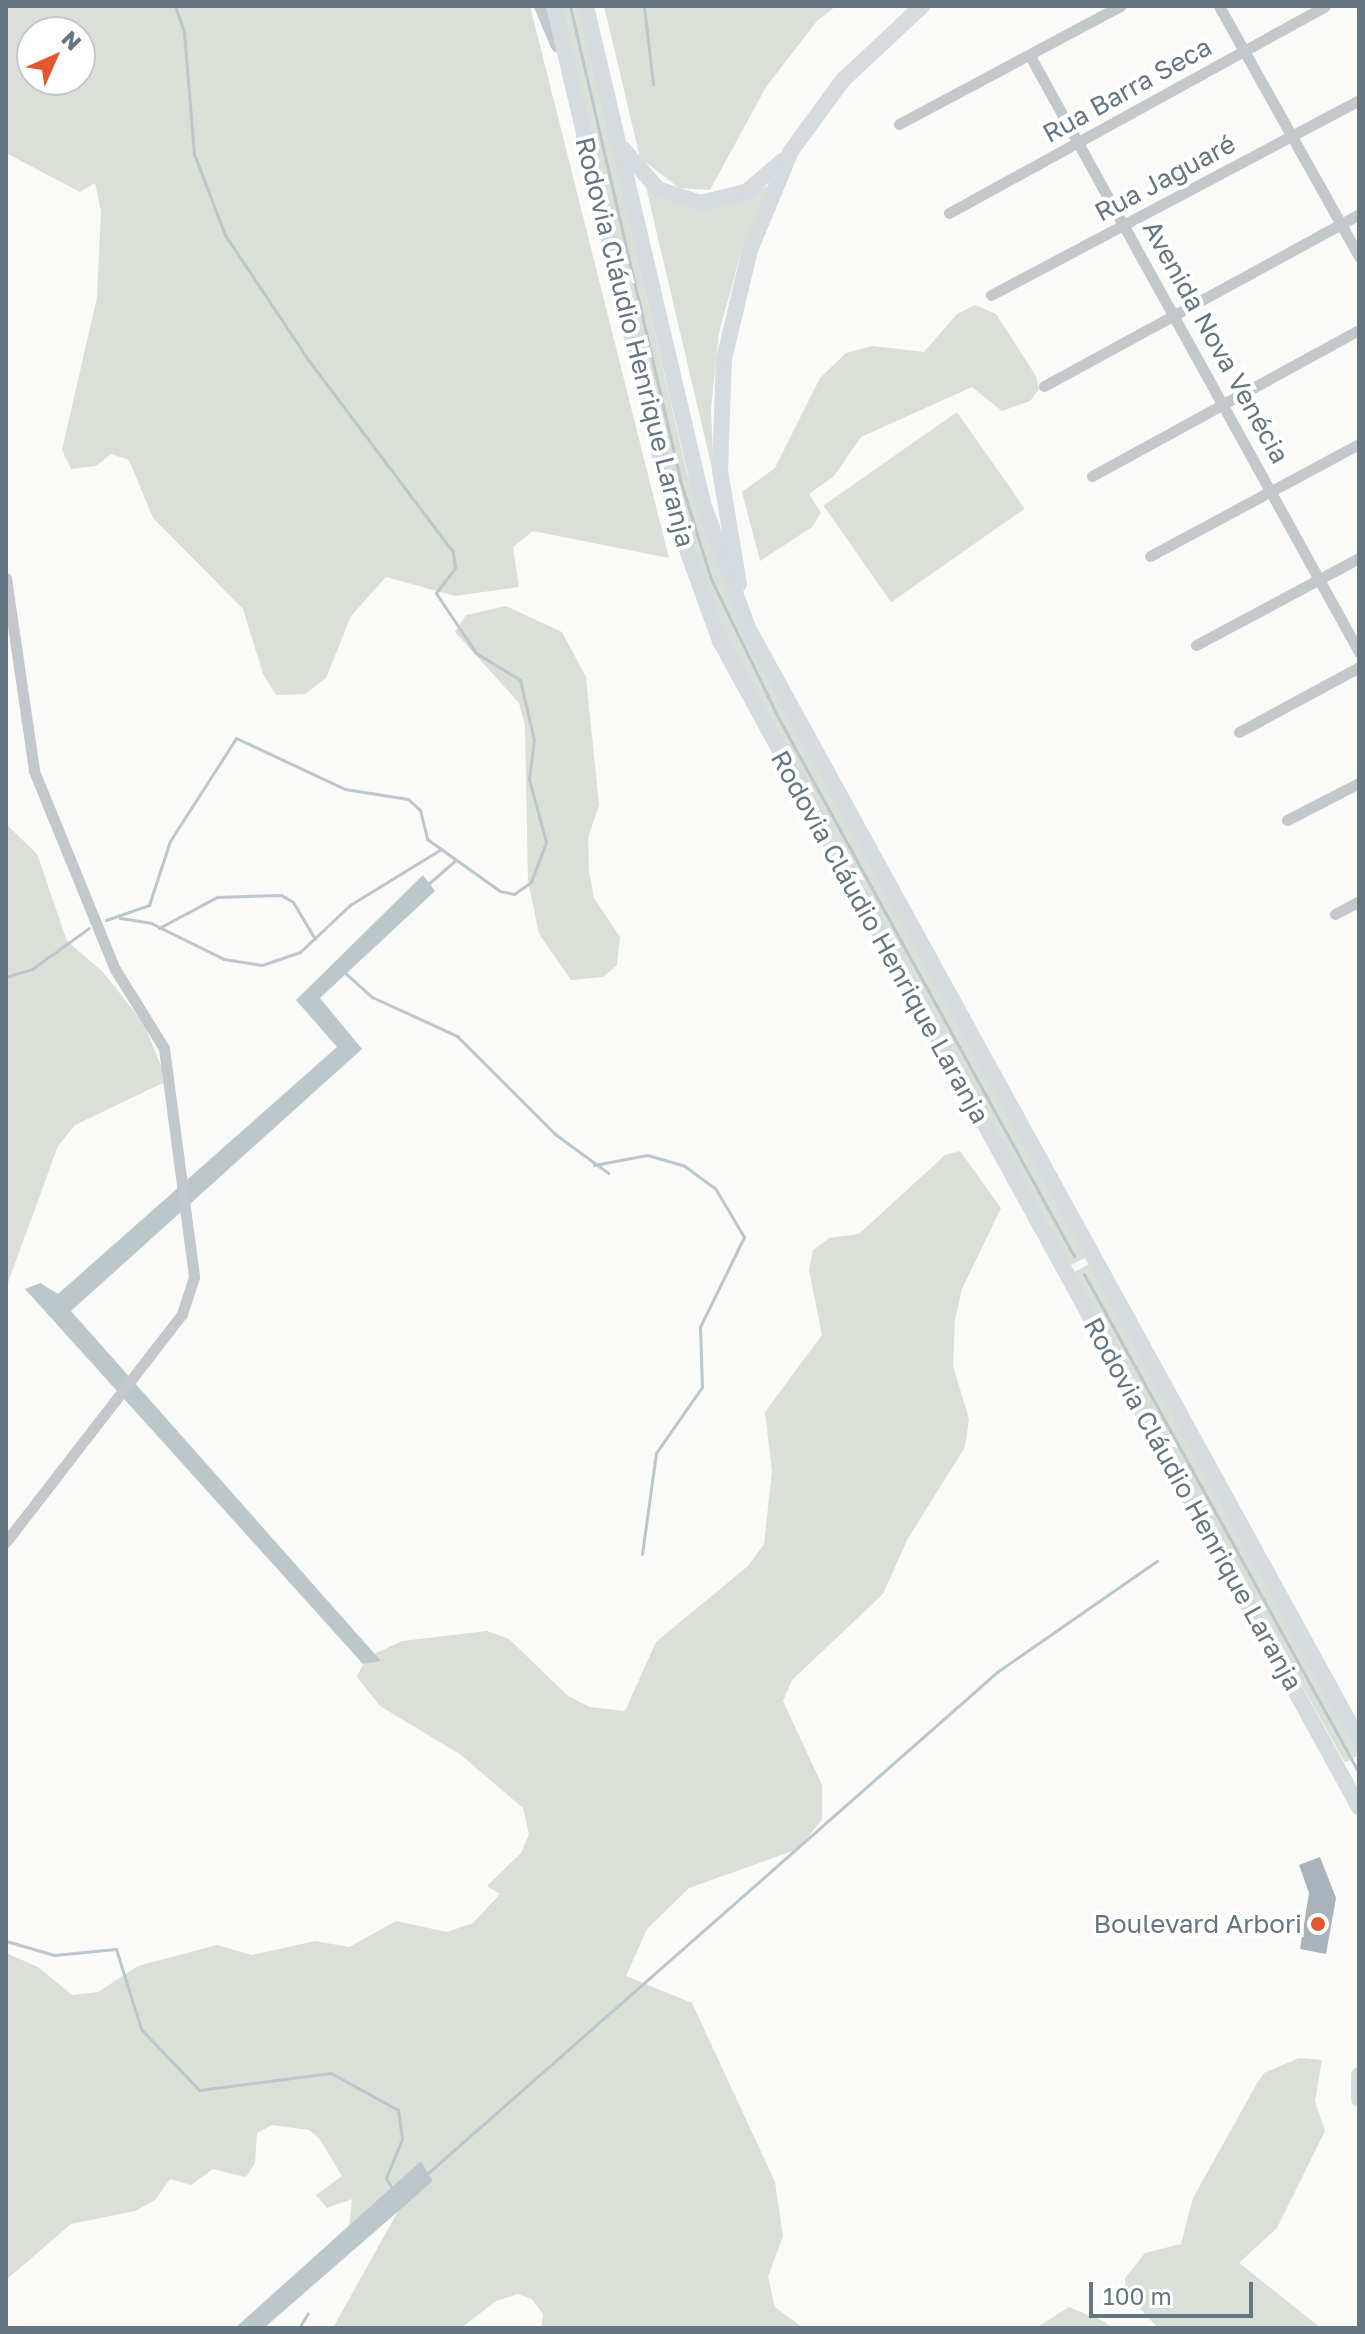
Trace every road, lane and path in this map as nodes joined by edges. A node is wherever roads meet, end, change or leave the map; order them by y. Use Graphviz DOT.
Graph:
graph roads {
  1 [pos="541,6"];
  2 [pos="554,6"];
  3 [pos="586,6"];
  4 [pos="922,6"];
  5 [pos="1120,6"];
  6 [pos="1219,6"];
  7 [pos="1325,6"];
  8 [pos="1244,51"];
  9 [pos="1030,56"];
  10 [pos="569,72"];
  11 [pos="1359,100"];
  12 [pos="899,124"];
  13 [pos="1291,135"];
  14 [pos="617,138"];
  15 [pos="1078,142"];
  16 [pos="791,151"];
  17 [pos="949,213"];
  18 [pos="1359,214"];
  19 [pos="1341,223"];
  20 [pos="1125,225"];
  21 [pos="1359,257"];
  22 [pos="991,295"];
  23 [pos="1176,317"];
  24 [pos="1359,330"];
  25 [pos="1044,386"];
  26 [pos="1226,404"];
  27 [pos="1359,444"];
  28 [pos="1092,476"];
  29 [pos="1273,490"];
  30 [pos="1150,556"];
  31 [pos="1359,558"];
  32 [pos="6,578"];
  33 [pos="1321,579"];
  34 [pos="1196,645"];
  35 [pos="1359,652"];
  36 [pos="1359,667"];
  37 [pos="779,687"];
  38 [pos="1239,732"];
  39 [pos="1359,783"];
  40 [pos="1287,820"];
  41 [pos="1359,901"];
  42 [pos="1335,914"];
  43 [pos="6,1542"];
  44 [pos="1359,1740"];
  45 [pos="1359,1807"];
  46 [pos="1359,2075"];
  47 [pos="1359,2099"];
  1 -- 10 [label="street"];
  2 -- 10 [label="main road, Rodovia Cláudio Henrique Laranja"];
  3 -- 14 [label="main road, Rodovia Cláudio Henrique Laranja"];
  4 -- 16 [label="main road"];
  5 -- 9 [label="street"];
  6 -- 8 [label="street"];
  7 -- 8 [label="street, Rua Barra Seca"];
  8 -- 13 [label="street"];
  8 -- 15 [label="street, Rua Barra Seca"];
  9 -- 12 [label="street"];
  9 -- 15 [label="street, Avenida Nova Venécia"];
  10 -- 45 [label="main road, Rodovia Cláudio Henrique Laranja"];
  11 -- 13 [label="street, Rua Jaguaré"];
  13 -- 19 [label="street"];
  13 -- 20 [label="street, Rua Jaguaré"];
  14 -- 16 [label="main road"];
  14 -- 37 [label="main road, Rodovia Cláudio Henrique Laranja"];
  15 -- 17 [label="street, Rua Barra Seca"];
  15 -- 20 [label="street, Avenida Nova Venécia"];
  16 -- 37 [label="main road"];
  18 -- 19 [label="street"];
  19 -- 21 [label="street"];
  19 -- 23 [label="street"];
  20 -- 22 [label="street, Rua Jaguaré"];
  20 -- 23 [label="street, Avenida Nova Venécia"];
  23 -- 25 [label="street"];
  23 -- 26 [label="street, Avenida Nova Venécia"];
  24 -- 26 [label="street"];
  26 -- 28 [label="street"];
  26 -- 29 [label="street, Avenida Nova Venécia"];
  27 -- 29 [label="street"];
  29 -- 30 [label="street"];
  29 -- 33 [label="street, Avenida Nova Venécia"];
  31 -- 33 [label="street"];
  32 -- 43 [label="street"];
  33 -- 34 [label="street"];
  33 -- 35 [label="street, Avenida Nova Venécia"];
  36 -- 38 [label="street"];
  37 -- 44 [label="main road, Rodovia Cláudio Henrique Laranja"];
  39 -- 40 [label="street"];
  41 -- 42 [label="street"];
  46 -- 47 [label="main road"];
}
